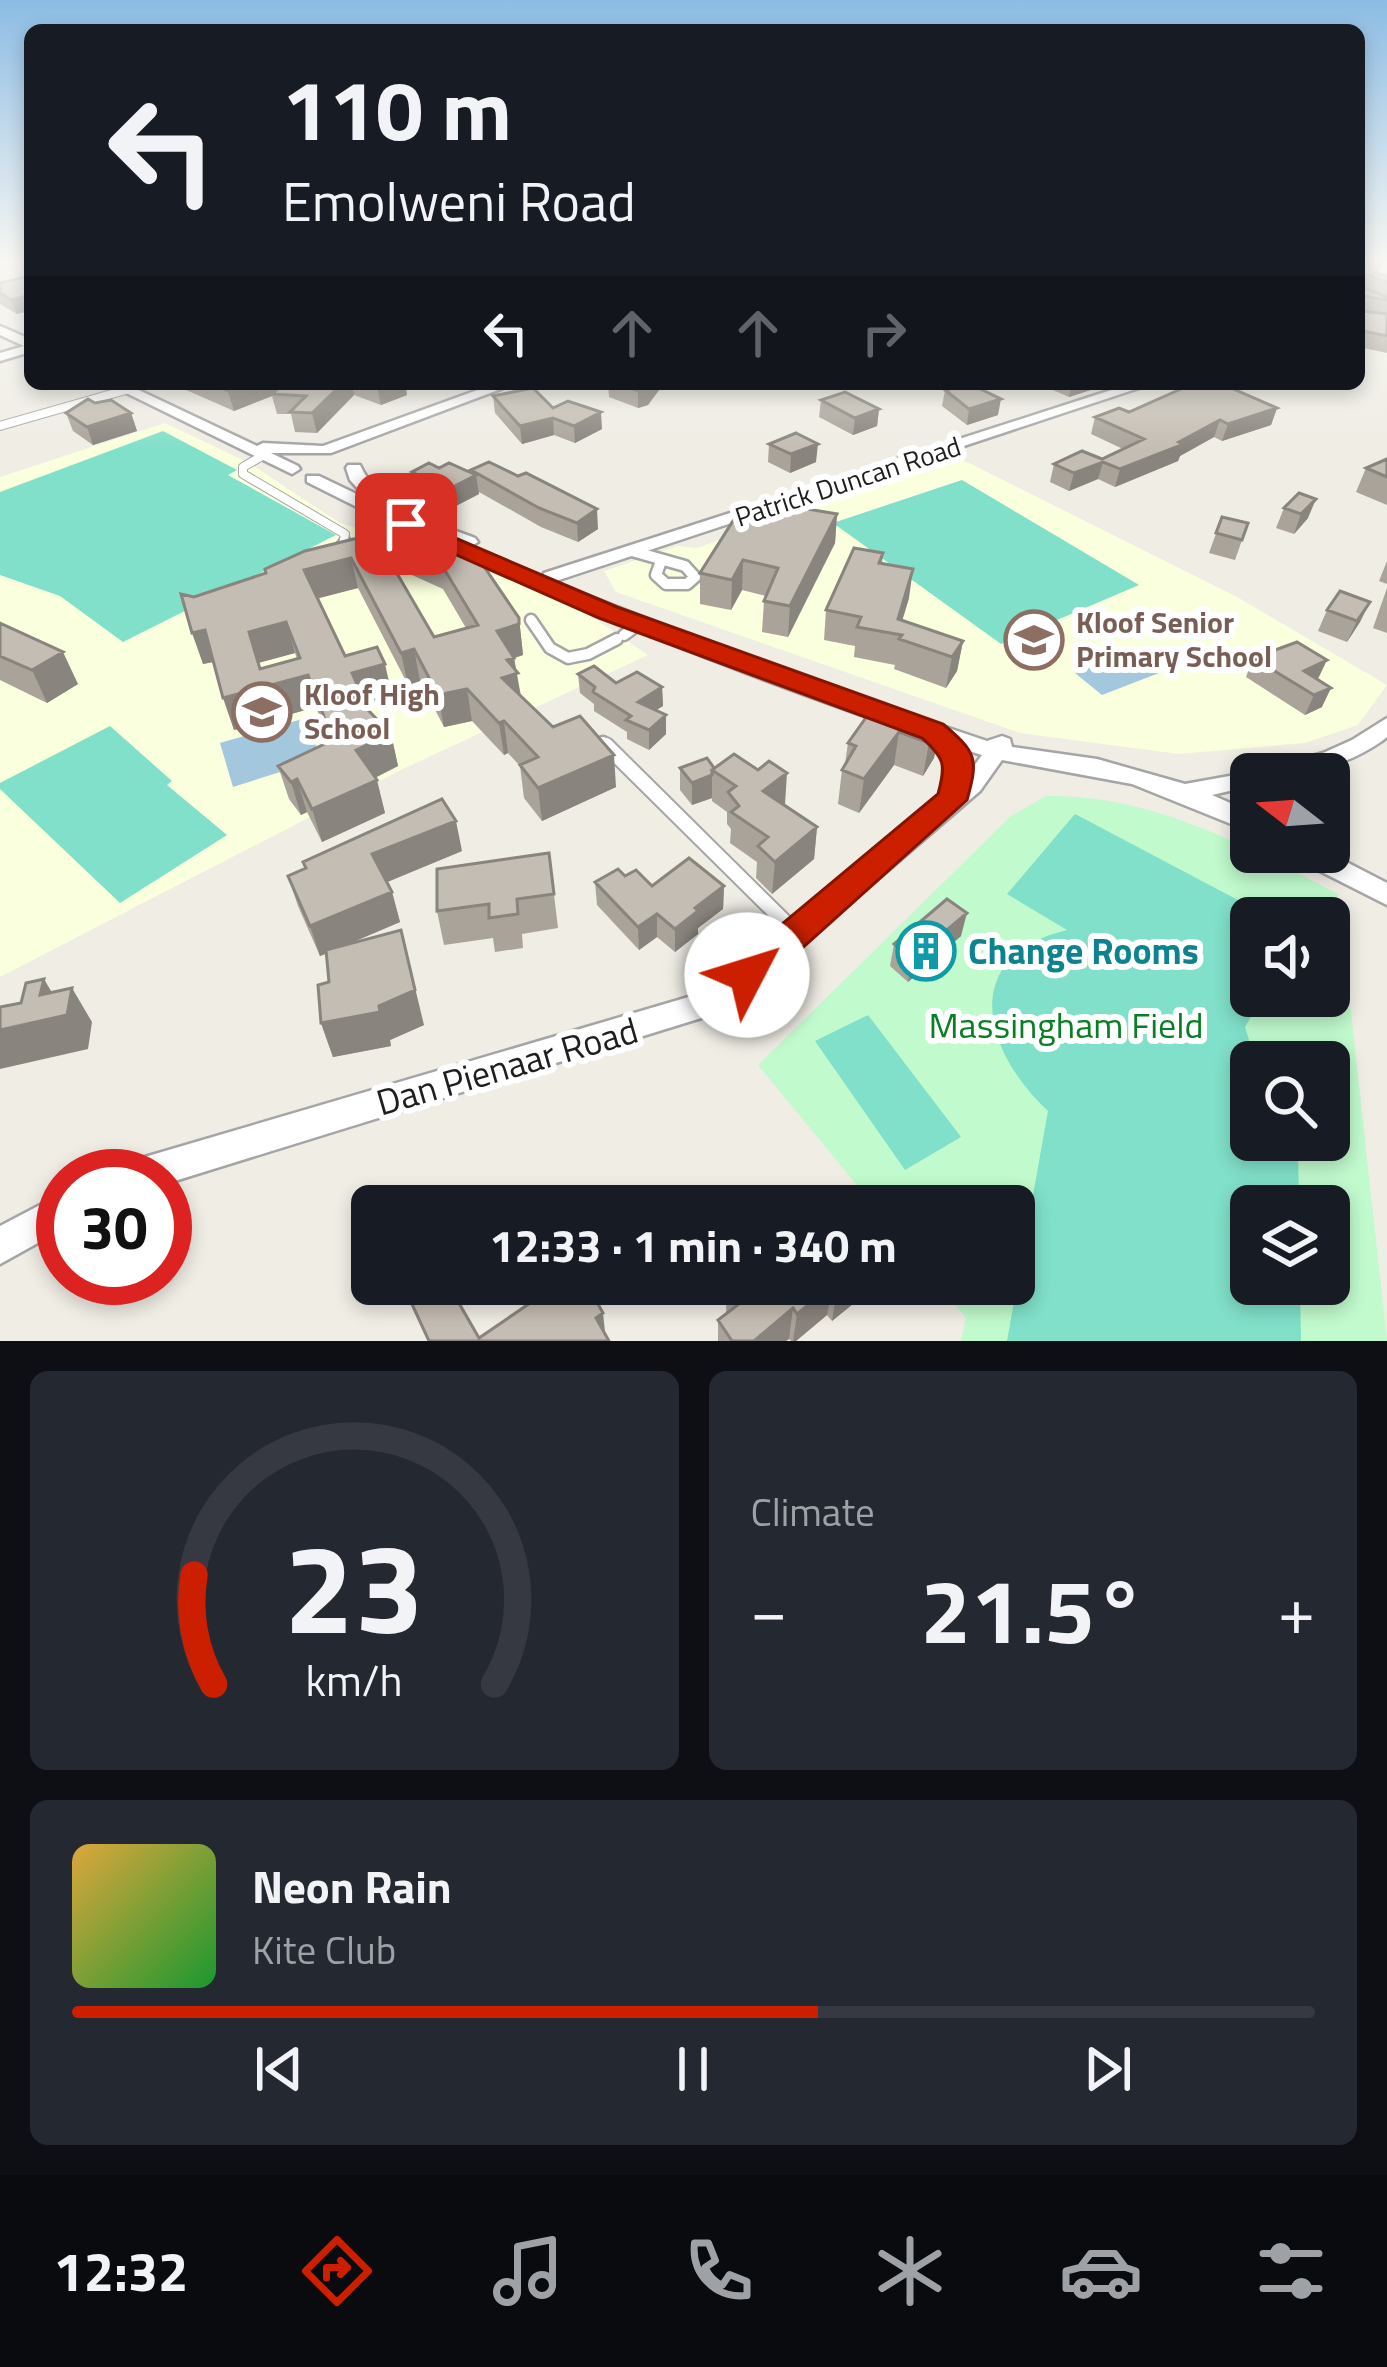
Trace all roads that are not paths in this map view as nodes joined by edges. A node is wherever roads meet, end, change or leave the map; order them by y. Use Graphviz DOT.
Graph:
graph roads {
  1 [pos="113,390"];
  2 [pos="128,390"];
  3 [pos="491,390"];
  4 [pos="1126,390"];
  5 [pos="428,414"];
  6 [pos="0,426"];
  7 [pos="239,445"];
  8 [pos="323,450"];
  9 [pos="264,455"];
  10 [pos="356,464"];
  11 [pos="292,469"];
  12 [pos="313,479"];
  13 [pos="632,551"];
  14 [pos="661,561"];
  15 [pos="324,562"];
  16 [pos="561,581"];
  17 [pos="531,620"];
  18 [pos="626,632"];
  19 [pos="1387,725"];
  20 [pos="932,731"];
  21 [pos="603,742"];
  22 [pos="1000,748"];
  23 [pos="1345,753"];
  24 [pos="1230,784"];
  25 [pos="1190,791"];
  26 [pos="952,800"];
  27 [pos="1230,812"];
  28 [pos="1344,873"];
  29 [pos="1387,896"];
  30 [pos="797,934"];
  31 [pos="192,1156"];
  32 [pos="36,1225"];
  33 [pos="0,1246"];
  1 -- 6 [label="lane"];
  2 -- 7 [label="street"];
  3 -- 5 [label="street"];
  4 -- 13 [label="street, Patrick Duncan Road"];
  5 -- 8 [label="street"];
  5 -- 10 [label="street"];
  7 -- 8 [label="street"];
  7 -- 9 [label="street"];
  8 -- 10 [label="street"];
  8 -- 11 [label="street"];
  9 -- 11 [label="street"];
  9 -- 15 [label="lane"];
  10 -- 12 [label="street"];
  10 -- 16 [label="street"];
  11 -- 12 [label="street"];
  12 -- 18 [label="street"];
  13 -- 14 [label="lane"];
  13 -- 16 [label="street, Patrick Duncan Road"];
  16 -- 22 [label="street"];
  17 -- 18 [label="lane"];
  18 -- 20 [label="street"];
  19 -- 23 [label="street"];
  20 -- 22 [label="street"];
  20 -- 26 [label="street"];
  21 -- 30 [label="lane"];
  22 -- 25 [label="street"];
  22 -- 26 [label="street, Dan Pienaar Road"];
  24 -- 25 [label="street"];
  25 -- 27 [label="street"];
  26 -- 30 [label="street, Dan Pienaar Road"];
  28 -- 29 [label="street"];
  30 -- 31 [label="street, Dan Pienaar Road"];
  32 -- 33 [label="street"];
}
